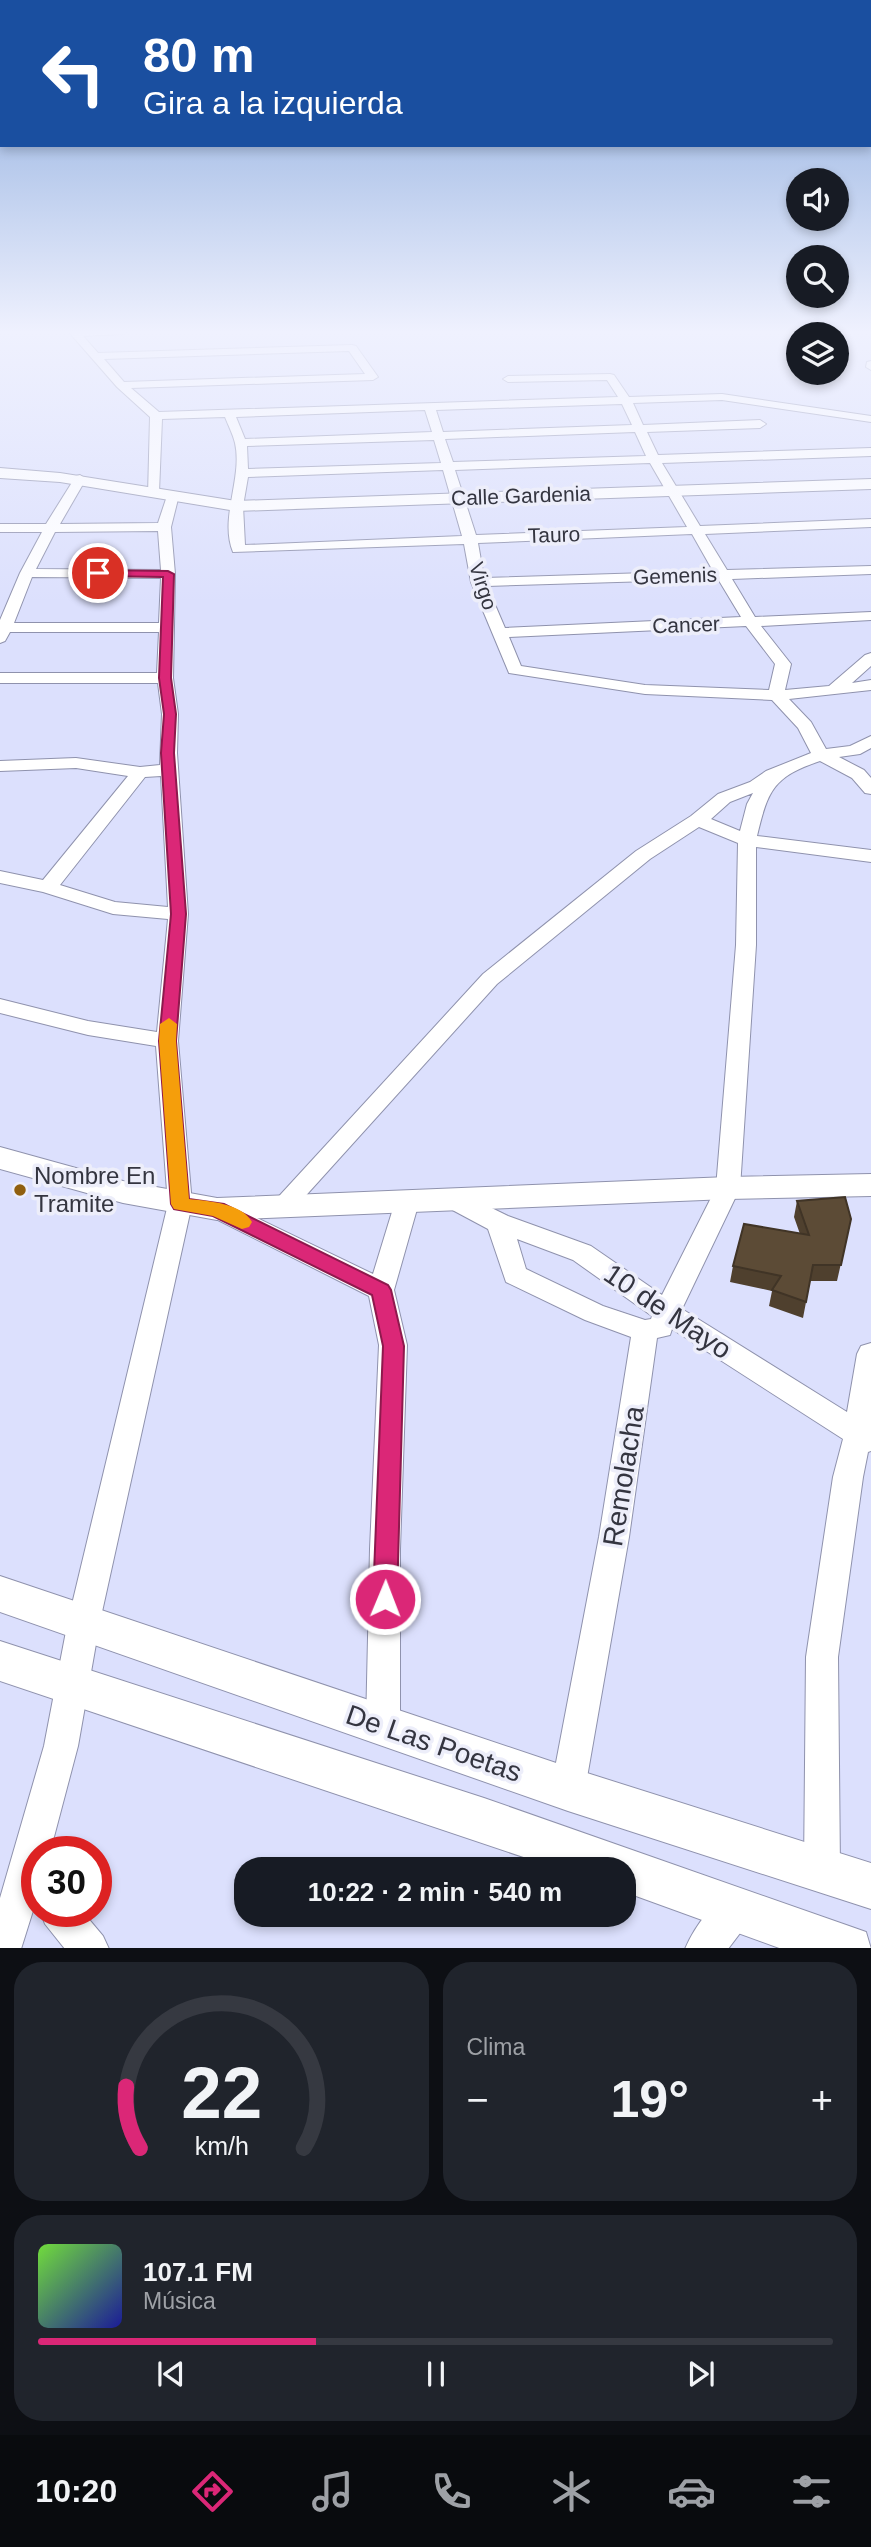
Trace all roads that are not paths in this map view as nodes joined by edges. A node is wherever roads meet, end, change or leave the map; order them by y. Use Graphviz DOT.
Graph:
graph roads {
  1 [pos="156,422"];
  2 [pos="232,422"];
  3 [pos="435,422"];
  4 [pos="635,422"];
  5 [pos="760,424"];
  6 [pos="637,428"];
  7 [pos="440,436"];
  8 [pos="241,443"];
  9 [pos="871,452"];
  10 [pos="653,458"];
  11 [pos="449,467"];
  12 [pos="0,473"];
  13 [pos="242,473"];
  14 [pos="80,479"];
  15 [pos="871,484"];
  16 [pos="674,490"];
  17 [pos="162,496"];
  18 [pos="458,499"];
  19 [pos="236,506"];
  20 [pos="871,523"];
  21 [pos="0,527"];
  22 [pos="51,527"];
  23 [pos="164,527"];
  24 [pos="698,530"];
  25 [pos="470,539"];
  26 [pos="871,570"];
  27 [pos="27,573"];
  28 [pos="168,574"];
  29 [pos="723,574"];
  30 [pos="478,582"];
  31 [pos="871,616"];
  32 [pos="751,622"];
  33 [pos="167,627"];
  34 [pos="2,631"];
  35 [pos="500,633"];
  36 [pos="871,658"];
  37 [pos="0,678"];
  38 [pos="165,678"];
  39 [pos="871,685"];
  40 [pos="835,689"];
  41 [pos="776,695"];
  42 [pos="871,741"];
  43 [pos="821,755"];
  44 [pos="0,766"];
  45 [pos="170,770"];
  46 [pos="140,772"];
  47 [pos="772,775"];
  48 [pos="871,789"];
  49 [pos="698,820"];
  50 [pos="747,840"];
  51 [pos="871,856"];
  52 [pos="0,877"];
  53 [pos="48,887"];
  54 [pos="178,914"];
  55 [pos="0,1006"];
  56 [pos="167,1041"];
  57 [pos="0,1158"];
  58 [pos="871,1185"];
  59 [pos="728,1188"];
  60 [pos="454,1200"];
  61 [pos="407,1202"];
  62 [pos="180,1204"];
  63 [pos="282,1206"];
  64 [pos="217,1209"];
  65 [pos="499,1223"];
  66 [pos="381,1290"];
  67 [pos="668,1312"];
  68 [pos="645,1331"];
  69 [pos="871,1354"];
  70 [pos="864,1438"];
  71 [pos="0,1594"];
  72 [pos="84,1621"];
  73 [pos="0,1661"];
  74 [pos="75,1687"];
  75 [pos="383,1726"];
  76 [pos="568,1789"];
  77 [pos="42,1836"];
  78 [pos="822,1870"];
  79 [pos="871,1886"];
  80 [pos="21,1904"];
  81 [pos="737,1907"];
  82 [pos="72,1927"];
  83 [pos="2,1948"];
  84 [pos="90,1948"];
  85 [pos="704,1948"];
  86 [pos="849,1948"];
  1 -- 17 [label="street"];
  2 -- 8 [label="street"];
  3 -- 7 [label="street, Virgo"];
  4 -- 6 [label="street"];
  5 -- 6 [label="street"];
  6 -- 7 [label="street"];
  6 -- 10 [label="street"];
  7 -- 8 [label="street"];
  7 -- 11 [label="street, Virgo"];
  8 -- 13 [label="street"];
  9 -- 10 [label="street"];
  10 -- 11 [label="street"];
  10 -- 16 [label="street"];
  11 -- 13 [label="street"];
  11 -- 18 [label="street, Virgo"];
  12 -- 14 [label="street, Calle Gardenia"];
  13 -- 19 [label="street"];
  14 -- 17 [label="street, Calle Gardenia"];
  14 -- 22 [label="street"];
  15 -- 16 [label="street, Calle Gardenia"];
  16 -- 18 [label="street, Calle Gardenia"];
  16 -- 24 [label="street"];
  17 -- 19 [label="street, Calle Gardenia"];
  17 -- 23 [label="street"];
  18 -- 19 [label="street, Calle Gardenia"];
  18 -- 25 [label="street, Virgo"];
  19 -- 25 [label="street, Tauro"];
  20 -- 24 [label="street, Tauro"];
  21 -- 22 [label="street"];
  22 -- 23 [label="street"];
  22 -- 27 [label="street"];
  23 -- 28 [label="street"];
  24 -- 25 [label="street, Tauro"];
  24 -- 29 [label="street"];
  25 -- 30 [label="street, Virgo"];
  26 -- 29 [label="street, Gemenis"];
  27 -- 28 [label="street"];
  27 -- 34 [label="street"];
  28 -- 33 [label="street"];
  29 -- 30 [label="street, Gemenis"];
  29 -- 32 [label="street"];
  30 -- 35 [label="street, Virgo"];
  31 -- 32 [label="street, Cancer"];
  32 -- 35 [label="street, Cancer"];
  32 -- 41 [label="street"];
  33 -- 34 [label="street"];
  33 -- 38 [label="street"];
  35 -- 41 [label="street, Virgo"];
  36 -- 40 [label="street"];
  37 -- 38 [label="street"];
  38 -- 45 [label="street"];
  39 -- 40 [label="street"];
  40 -- 41 [label="street"];
  41 -- 43 [label="street"];
  42 -- 43 [label="street"];
  43 -- 47 [label="street"];
  43 -- 48 [label="street"];
  44 -- 46 [label="street"];
  45 -- 46 [label="street"];
  45 -- 54 [label="street"];
  46 -- 53 [label="street"];
  47 -- 49 [label="street"];
  47 -- 50 [label="street"];
  49 -- 50 [label="street"];
  49 -- 63 [label="street"];
  50 -- 51 [label="street"];
  50 -- 59 [label="street"];
  52 -- 53 [label="street"];
  53 -- 54 [label="street"];
  54 -- 56 [label="street"];
  55 -- 56 [label="street"];
  56 -- 62 [label="street"];
  57 -- 62 [label="street"];
  58 -- 59 [label="street"];
  59 -- 60 [label="street"];
  59 -- 67 [label="street"];
  60 -- 61 [label="street"];
  60 -- 65 [label="street, 10 de Mayo"];
  61 -- 63 [label="street"];
  61 -- 66 [label="street"];
  62 -- 64 [label="street"];
  62 -- 72 [label="street"];
  63 -- 64 [label="street"];
  64 -- 66 [label="street"];
  65 -- 67 [label="street, 10 de Mayo"];
  65 -- 68 [label="street"];
  66 -- 75 [label="street"];
  67 -- 68 [label="street"];
  67 -- 70 [label="street, 10 de Mayo"];
  68 -- 76 [label="street, Remolacha"];
  69 -- 70 [label="street"];
  70 -- 78 [label="street"];
  71 -- 72 [label="street, De Las Poetas"];
  72 -- 74 [label="street"];
  72 -- 75 [label="street, De Las Poetas"];
  73 -- 74 [label="street"];
  74 -- 77 [label="street"];
  74 -- 81 [label="street"];
  75 -- 76 [label="street, De Las Poetas"];
  76 -- 78 [label="street, De Las Poetas"];
  78 -- 79 [label="street, De Las Poetas"];
  80 -- 83 [label="street"];
  81 -- 85 [label="street"];
  81 -- 86 [label="street"];
  82 -- 84 [label="street"];
}
